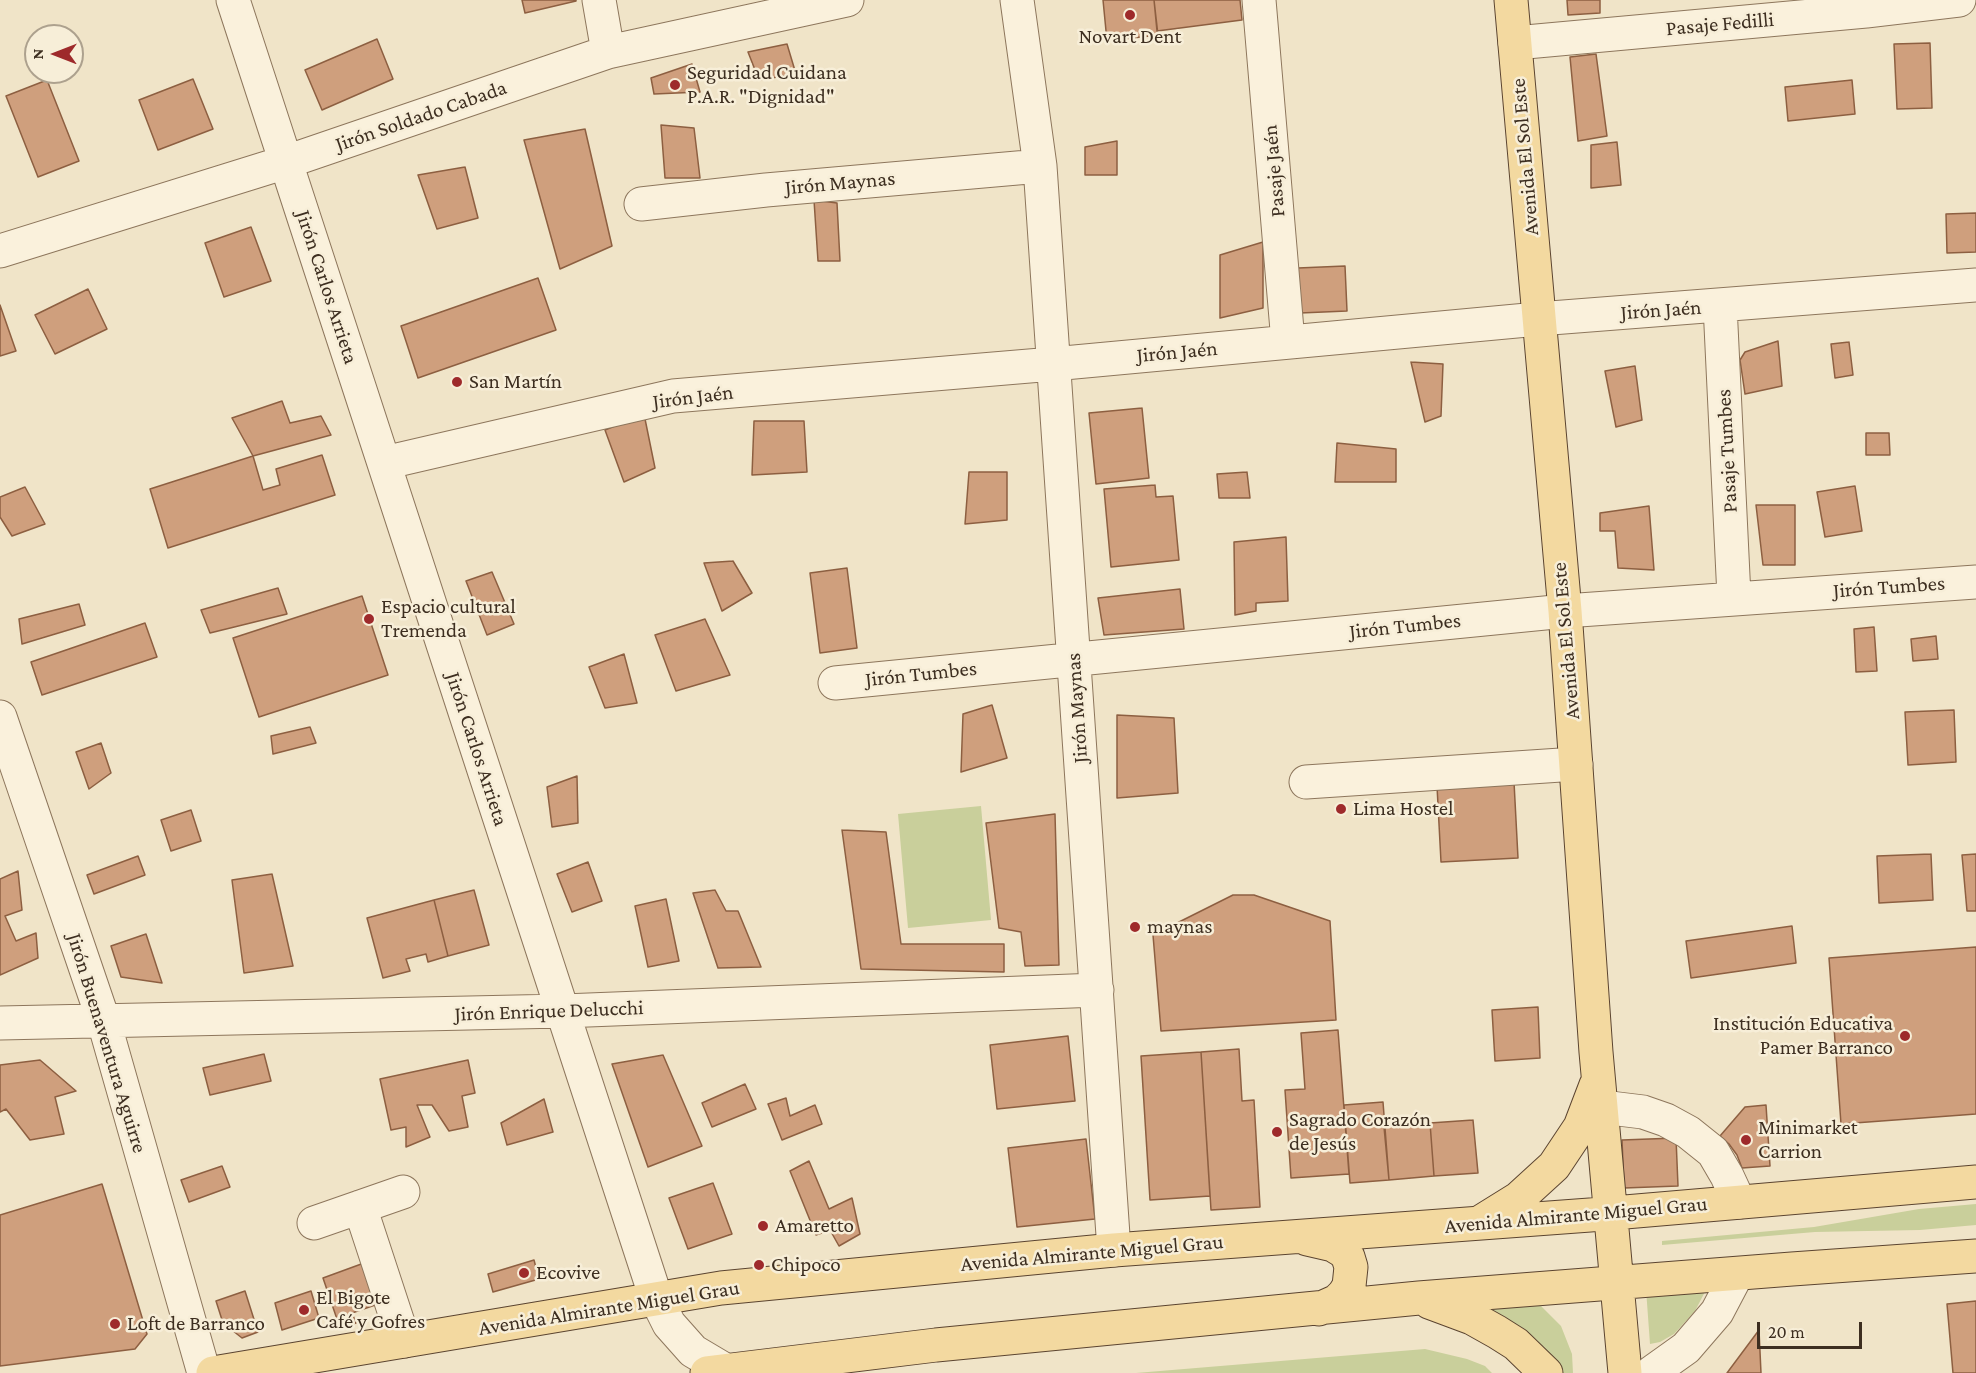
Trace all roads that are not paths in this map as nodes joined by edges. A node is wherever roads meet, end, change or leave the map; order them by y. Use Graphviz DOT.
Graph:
graph roads {
  1 [pos="233,0"];
  2 [pos="599,0"];
  3 [pos="847,0"];
  4 [pos="1017,0"];
  5 [pos="1259,0"];
  6 [pos="1511,0"];
  7 [pos="1959,0"];
  8 [pos="1515,43"];
  9 [pos="608,52"];
  10 [pos="286,162"];
  11 [pos="1040,166"];
  12 [pos="641,204"];
  13 [pos="0,251"];
  14 [pos="1976,285"];
  15 [pos="1720,305"];
  16 [pos="1538,319"];
  17 [pos="1288,342"];
  18 [pos="1053,364"];
  19 [pos="384,463"];
  20 [pos="1976,582"];
  21 [pos="1734,597"];
  22 [pos="1565,611"];
  23 [pos="1074,659"];
  24 [pos="835,683"];
  25 [pos="0,717"];
  26 [pos="1576,764"];
  27 [pos="1306,782"];
  28 [pos="1097,990"];
  29 [pos="563,1011"];
  30 [pos="104,1022"];
  31 [pos="0,1023"];
  32 [pos="1600,1093"];
  33 [pos="1976,1182"];
  34 [pos="403,1192"];
  35 [pos="1739,1202"];
  36 [pos="360,1207"];
  37 [pos="1611,1213"];
  38 [pos="314,1223"];
  39 [pos="1479,1223"];
  40 [pos="1286,1236"];
  41 [pos="1114,1250"];
  42 [pos="1976,1256"];
  43 [pos="1737,1274"];
  44 [pos="1618,1282"];
  45 [pos="656,1298"];
  46 [pos="1419,1298"];
  47 [pos="1319,1309"];
  48 [pos="404,1341"];
  49 [pos="788,1368"];
  50 [pos="716,1372"];
  51 [pos="204,1373"];
  52 [pos="213,1373"];
  53 [pos="1546,1373"];
  54 [pos="1624,1373"];
  55 [pos="1651,1373"];
  1 -- 10 [label="street, Jirón Carlos Arrieta"];
  2 -- 9 [label="street"];
  3 -- 9 [label="street, Jirón Soldado Cabada"];
  4 -- 11 [label="street, Jirón Maynas"];
  5 -- 17 [label="street, Pasaje Jaén"];
  6 -- 8 [label="main road, Avenida El Sol Este"];
  7 -- 8 [label="street, Pasaje Fedilli"];
  8 -- 16 [label="main road, Avenida El Sol Este"];
  9 -- 10 [label="street, Jirón Soldado Cabada"];
  10 -- 13 [label="street, Jirón Soldado Cabada"];
  10 -- 19 [label="street, Jirón Carlos Arrieta"];
  11 -- 12 [label="street, Jirón Maynas"];
  11 -- 18 [label="street, Jirón Maynas"];
  14 -- 15 [label="street, Jirón Jaén"];
  15 -- 16 [label="street, Jirón Jaén"];
  15 -- 21 [label="street, Pasaje Tumbes"];
  16 -- 17 [label="street, Jirón Jaén"];
  16 -- 22 [label="main road, Avenida El Sol Este"];
  17 -- 18 [label="street, Jirón Jaén"];
  18 -- 19 [label="street, Jirón Jaén"];
  18 -- 23 [label="street, Jirón Maynas"];
  19 -- 29 [label="street, Jirón Carlos Arrieta"];
  20 -- 21 [label="street, Jirón Tumbes"];
  21 -- 22 [label="street, Jirón Tumbes"];
  22 -- 23 [label="street, Jirón Tumbes"];
  22 -- 26 [label="main road, Avenida El Sol Este"];
  23 -- 24 [label="street, Jirón Tumbes"];
  23 -- 28 [label="street, Jirón Maynas"];
  25 -- 30 [label="street, Jirón Buenaventura Aguirre"];
  26 -- 27 [label="street"];
  26 -- 32 [label="main road, Avenida El Sol Este"];
  28 -- 29 [label="street, Jirón Enrique Delucchi"];
  28 -- 41 [label="street, Jirón Maynas"];
  29 -- 30 [label="street, Jirón Enrique Delucchi"];
  29 -- 45 [label="street, Jirón Carlos Arrieta"];
  30 -- 31 [label="street, Jirón Enrique Delucchi"];
  30 -- 51 [label="street, Jirón Buenaventura Aguirre"];
  32 -- 35 [label="street"];
  32 -- 37 [label="main road, Avenida El Sol Este"];
  32 -- 39 [label="main road"];
  33 -- 35 [label="main road, Avenida Almirante Miguel Grau"];
  34 -- 36 [label="street"];
  35 -- 37 [label="main road, Avenida Almirante Miguel Grau"];
  36 -- 38 [label="street"];
  36 -- 48 [label="street"];
  37 -- 39 [label="main road, Avenida Almirante Miguel Grau"];
  37 -- 44 [label="main road, Avenida El Sol Este"];
  39 -- 40 [label="main road, Avenida Almirante Miguel Grau"];
  40 -- 41 [label="main road, Avenida Almirante Miguel Grau"];
  40 -- 47 [label="main road"];
  41 -- 45 [label="main road, Avenida Almirante Miguel Grau"];
  42 -- 43 [label="main road"];
  43 -- 44 [label="main road"];
  43 -- 55 [label="street"];
  44 -- 46 [label="main road"];
  44 -- 54 [label="main road, Avenida El Sol Este"];
  45 -- 48 [label="main road, Avenida Almirante Miguel Grau"];
  45 -- 50 [label="street, Jirón Carlos Arrieta"];
  46 -- 47 [label="main road"];
  46 -- 53 [label="main road"];
  47 -- 49 [label="main road"];
  48 -- 52 [label="main road, Avenida Almirante Miguel Grau"];
  49 -- 50 [label="main road"];
}
